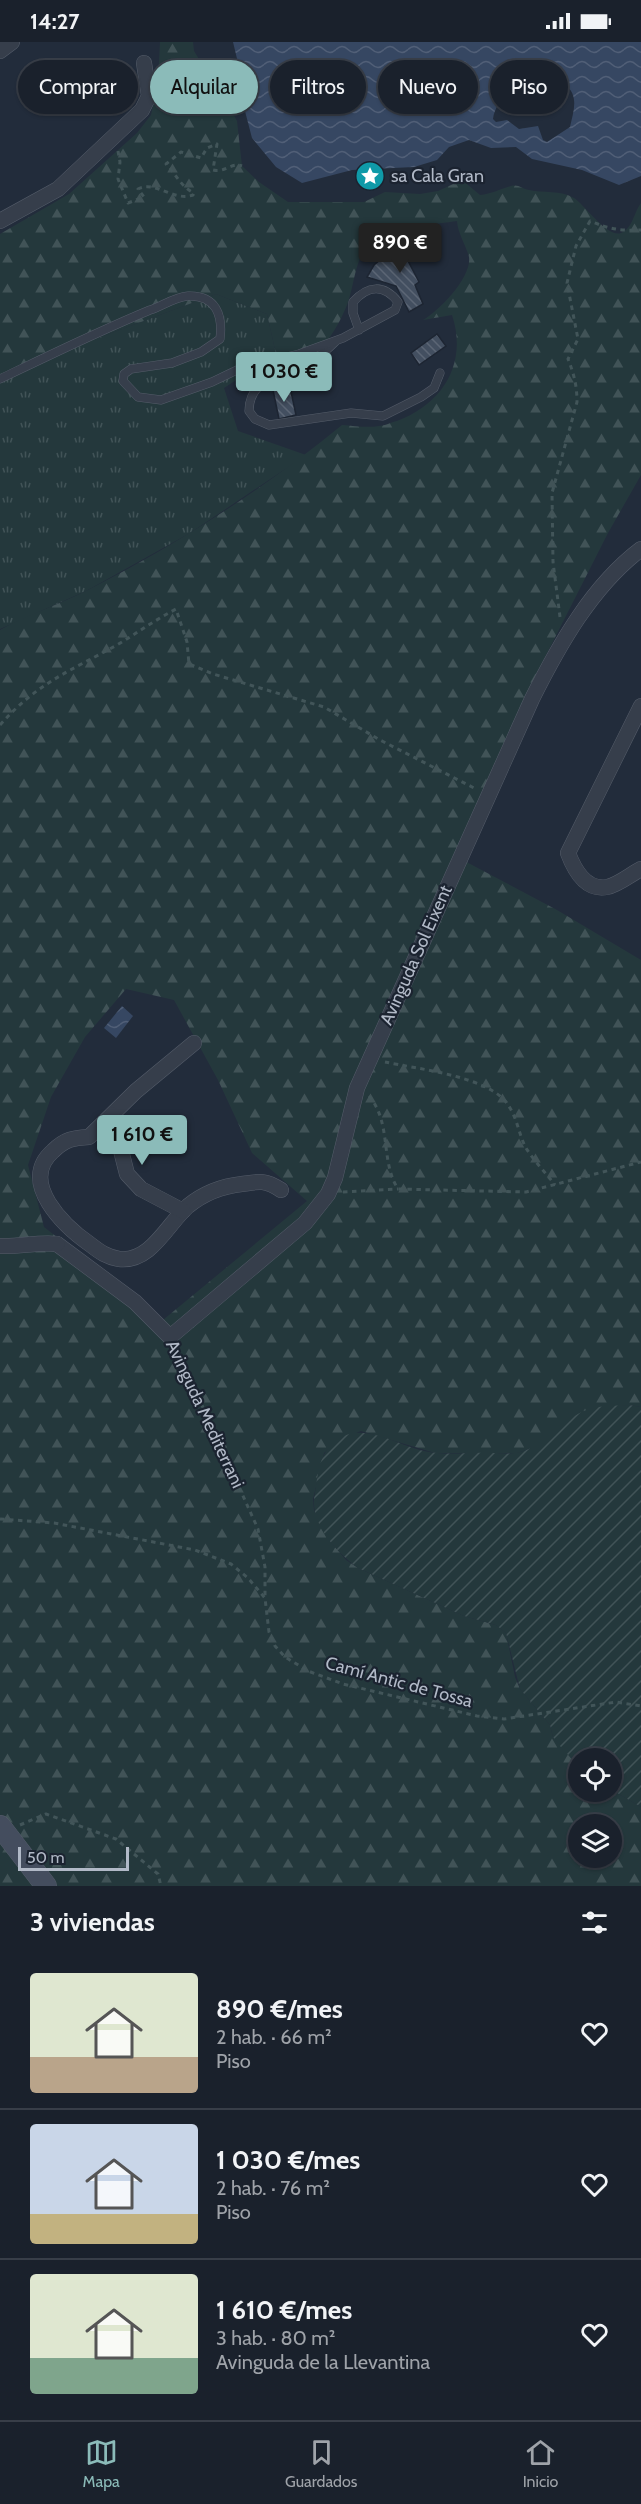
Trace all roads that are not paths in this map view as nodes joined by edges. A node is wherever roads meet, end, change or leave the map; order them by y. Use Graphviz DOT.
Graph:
graph roads {
  1 [pos="12,42"];
  2 [pos="0,51"];
  3 [pos="144,63"];
  4 [pos="0,221"];
  5 [pos="359,330"];
  6 [pos="338,339"];
  7 [pos="440,373"];
  8 [pos="0,379"];
  9 [pos="641,549"];
  10 [pos="641,706"];
  11 [pos="641,869"];
  12 [pos="194,1043"];
  13 [pos="112,1114"];
  14 [pos="281,1190"];
  15 [pos="183,1211"];
  16 [pos="67,1227"];
  17 [pos="57,1244"];
  18 [pos="0,1246"];
  19 [pos="170,1337"];
  20 [pos="2,1829"];
  21 [pos="46,1886"];
  1 -- 2 [label="street"];
  3 -- 4 [label="street"];
  5 -- 5 [label="lane"];
  5 -- 6 [label="lane"];
  6 -- 7 [label="lane"];
  6 -- 8 [label="lane"];
  9 -- 19 [label="street, Avinguda Sol Eixent"];
  10 -- 11 [label="street"];
  12 -- 13 [label="street"];
  13 -- 15 [label="street"];
  13 -- 16 [label="street"];
  14 -- 15 [label="street"];
  15 -- 16 [label="street"];
  16 -- 17 [label="street"];
  17 -- 18 [label="street"];
  17 -- 19 [label="street, Avinguda Mediterrani"];
  20 -- 21 [label="main road"];
}
